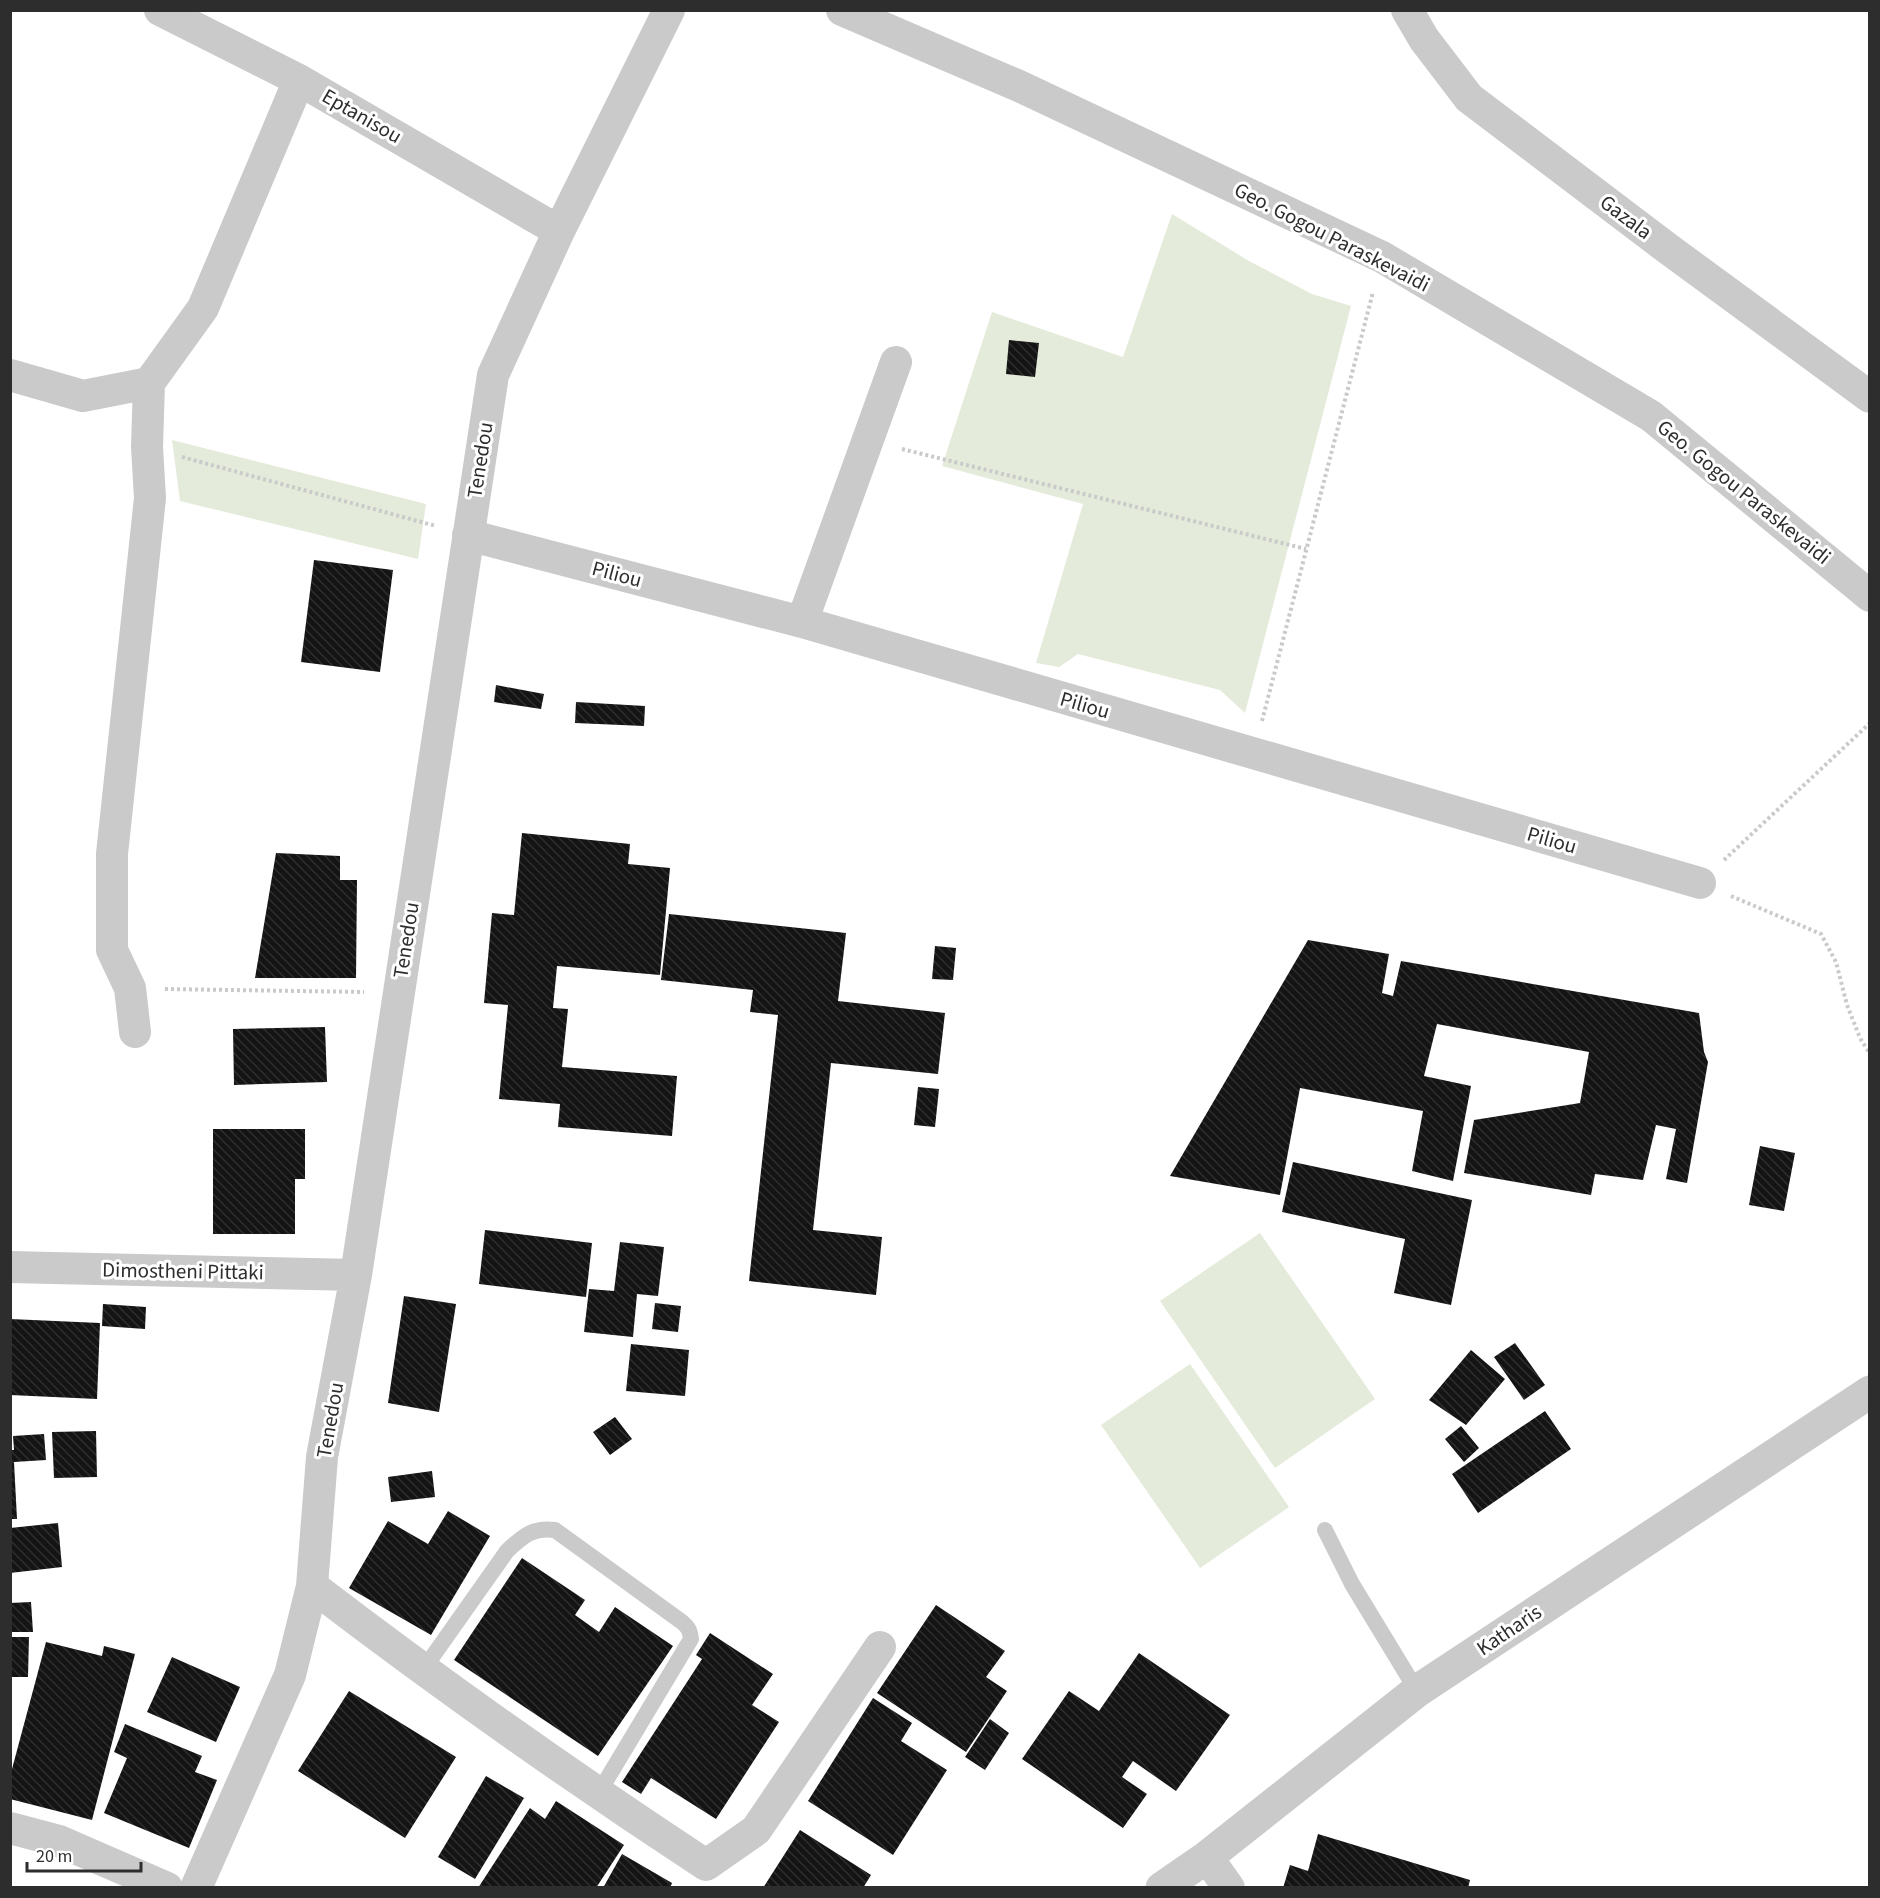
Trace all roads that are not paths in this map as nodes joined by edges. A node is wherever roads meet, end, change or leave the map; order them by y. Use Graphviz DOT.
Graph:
graph roads {
  1 [pos="160,10"];
  2 [pos="669,10"];
  3 [pos="842,10"];
  4 [pos="1407,10"];
  5 [pos="299,81"];
  6 [pos="559,231"];
  7 [pos="896,362"];
  8 [pos="10,375"];
  9 [pos="149,383"];
  10 [pos="1869,397"];
  11 [pos="468,535"];
  12 [pos="1869,596"];
  13 [pos="802,622"];
  14 [pos="1700,883"];
  15 [pos="135,1032"];
  16 [pos="10,1267"];
  17 [pos="356,1275"];
  18 [pos="1869,1392"];
  19 [pos="1325,1530"];
  20 [pos="312,1586"];
  21 [pos="880,1647"];
  22 [pos="423,1670"];
  23 [pos="1417,1691"];
  24 [pos="598,1794"];
  25 [pos="10,1828"];
  26 [pos="1207,1857"];
  27 [pos="167,1887"];
  28 [pos="196,1887"];
  29 [pos="1162,1887"];
  30 [pos="1229,1887"];
  1 -- 5 [label="street, Eptanisou"];
  2 -- 6 [label="street, Tenedou"];
  3 -- 12 [label="street, Geo. Gogou Paraskevaidi"];
  4 -- 10 [label="street, Gazala"];
  5 -- 6 [label="street, Eptanisou"];
  5 -- 9 [label="street"];
  6 -- 11 [label="street, Tenedou"];
  7 -- 13 [label="street"];
  8 -- 9 [label="street"];
  9 -- 15 [label="street"];
  11 -- 13 [label="street, Piliou"];
  11 -- 17 [label="street, Tenedou"];
  13 -- 14 [label="street, Piliou"];
  16 -- 17 [label="street, Dimostheni Pittaki"];
  17 -- 20 [label="street, Tenedou"];
  18 -- 23 [label="street, Katharis"];
  19 -- 23 [label="lane"];
  20 -- 22 [label="street"];
  20 -- 28 [label="street, Tenedou"];
  21 -- 24 [label="street"];
  22 -- 24 [label="street"];
  22 -- 24 [label="lane"];
  23 -- 26 [label="street, Katharis"];
  25 -- 27 [label="street"];
  26 -- 29 [label="street, Katharis"];
  26 -- 30 [label="street"];
}
